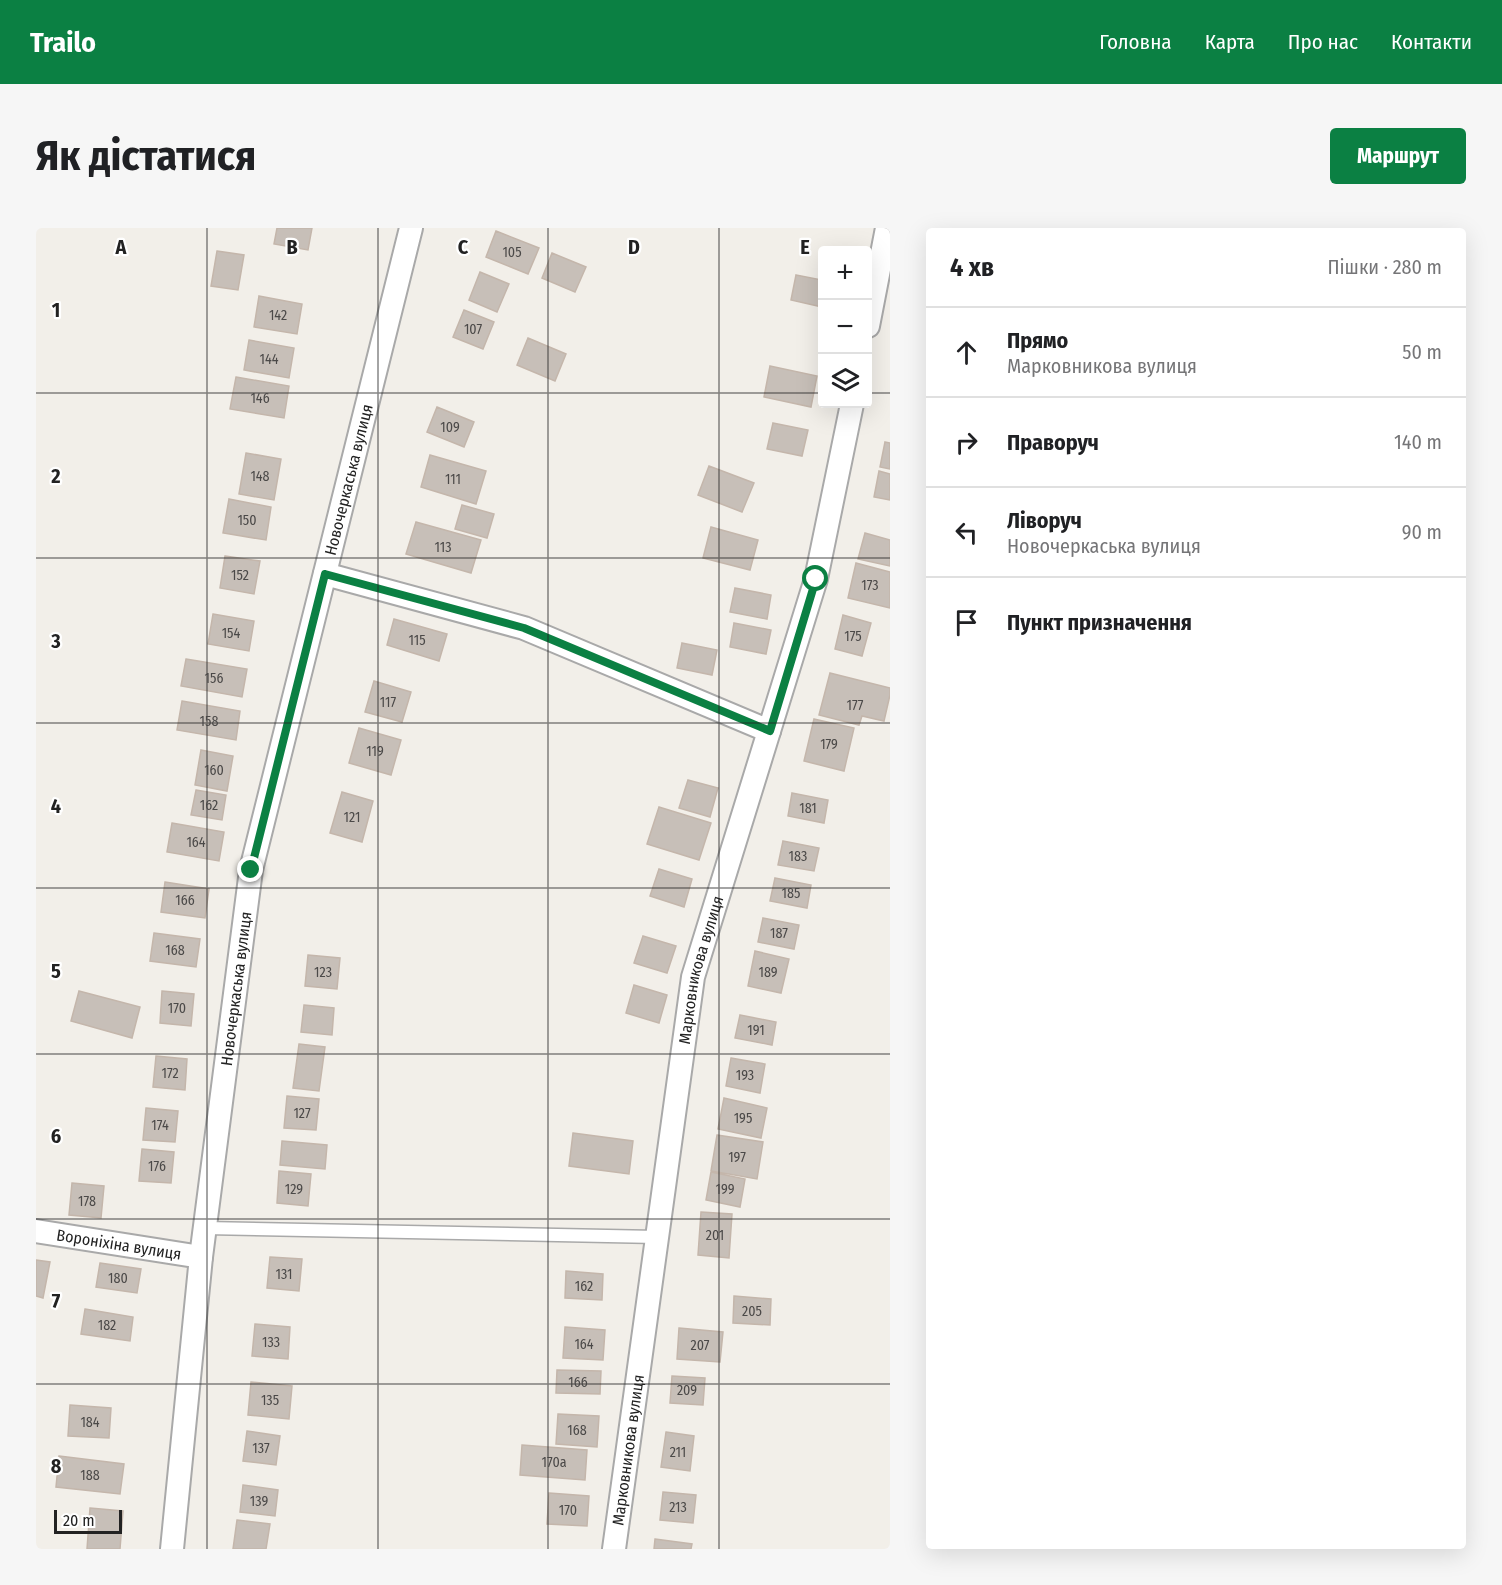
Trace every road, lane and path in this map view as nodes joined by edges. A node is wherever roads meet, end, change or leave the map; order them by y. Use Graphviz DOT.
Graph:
graph roads {
  1 [pos="411,228"];
  2 [pos="887,228"];
  3 [pos="872,302"];
  4 [pos="851,408"];
  5 [pos="325,574"];
  6 [pos="770,731"];
  7 [pos="205,1228"];
  8 [pos="36,1231"];
  9 [pos="657,1237"];
  10 [pos="201,1257"];
  11 [pos="172,1549"];
  12 [pos="614,1549"];
  1 -- 5 [label="street, Новочеркаська вулиця"];
  2 -- 3 [label="street"];
  4 -- 6 [label="street, Марковникова вулиця"];
  5 -- 6 [label="street"];
  5 -- 7 [label="street, Новочеркаська вулиця"];
  6 -- 9 [label="street, Марковникова вулиця"];
  7 -- 9 [label="lane"];
  7 -- 10 [label="street, Новочеркаська вулиця"];
  8 -- 10 [label="street, Вороніхіна вулиця"];
  9 -- 12 [label="street, Марковникова вулиця"];
  10 -- 11 [label="street, Новочеркаська вулиця"];
}
